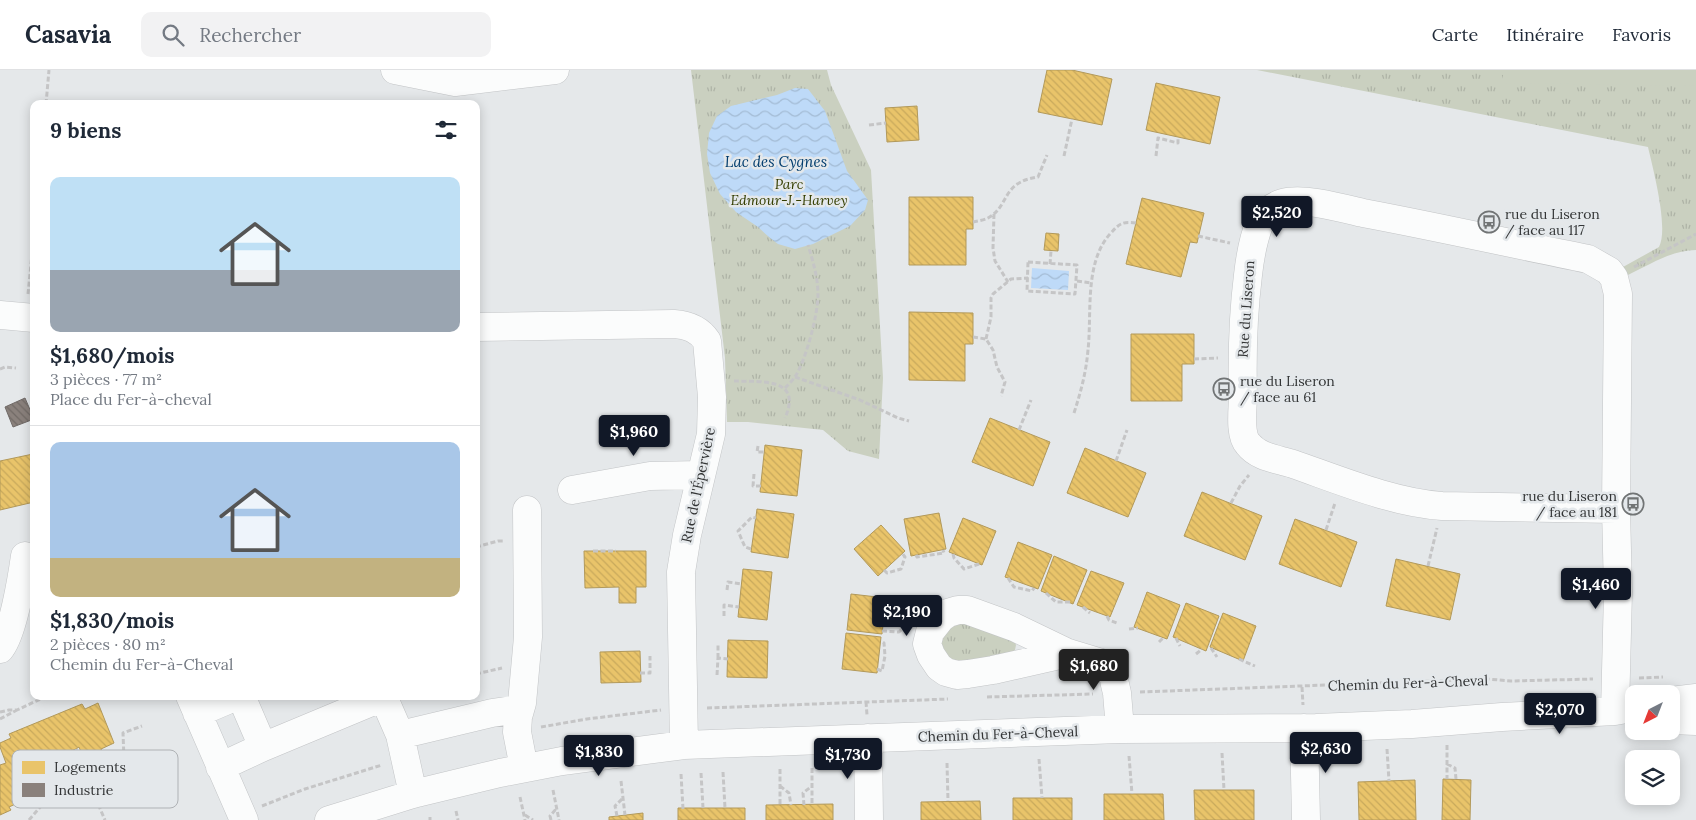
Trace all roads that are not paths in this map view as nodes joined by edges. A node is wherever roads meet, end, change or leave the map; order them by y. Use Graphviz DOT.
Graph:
graph roads {
  1 [pos="556,70"];
  2 [pos="409,71"];
  3 [pos="480,327"];
  4 [pos="701,476"];
  5 [pos="572,490"];
  6 [pos="1616,509"];
  7 [pos="527,510"];
  8 [pos="20,558"];
  9 [pos="0,649"];
  10 [pos="1068,653"];
  11 [pos="1625,685"];
  12 [pos="1696,698"];
  13 [pos="218,700"];
  14 [pos="243,700"];
  15 [pos="374,700"];
  16 [pos="385,700"];
  17 [pos="1680,701"];
  18 [pos="194,705"];
  19 [pos="1625,711"];
  20 [pos="528,718"];
  21 [pos="1680,720"];
  22 [pos="1696,721"];
  23 [pos="868,726"];
  24 [pos="1304,728"];
  25 [pos="1120,729"];
  26 [pos="400,735"];
  27 [pos="684,745"];
  28 [pos="263,747"];
  29 [pos="220,767"];
  30 [pos="524,768"];
  31 [pos="413,794"];
  32 [pos="251,814"];
  33 [pos="329,820"];
  34 [pos="870,820"];
  35 [pos="1306,820"];
  1 -- 2 [label="street"];
  3 -- 4 [label="street, Rue de l'Épervière"];
  4 -- 5 [label="street"];
  4 -- 27 [label="street, Rue de l'Épervière"];
  6 -- 6 [label="street, Rue du Liseron"];
  6 -- 11 [label="street, Rue du Liseron"];
  7 -- 20 [label="street"];
  8 -- 9 [label="street"];
  10 -- 25 [label="street"];
  12 -- 17 [label="street"];
  13 -- 18 [label="street"];
  14 -- 28 [label="street"];
  15 -- 28 [label="street"];
  16 -- 26 [label="street"];
  18 -- 29 [label="street"];
  19 -- 24 [label="street, Chemin du Fer-à-Cheval"];
  20 -- 26 [label="street"];
  20 -- 30 [label="street"];
  21 -- 22 [label="street"];
  23 -- 25 [label="street, Chemin du Fer-à-Cheval"];
  23 -- 27 [label="street, Chemin du Fer-à-Cheval"];
  23 -- 34 [label="street"];
  24 -- 25 [label="street, Chemin du Fer-à-Cheval"];
  24 -- 35 [label="street"];
  26 -- 31 [label="street"];
  27 -- 30 [label="street, Chemin du Fer-à-Cheval"];
  28 -- 29 [label="street"];
  29 -- 32 [label="street"];
  30 -- 31 [label="street, Chemin du Fer-à-Cheval"];
  31 -- 33 [label="street, Chemin du Fer-à-Cheval"];
}
